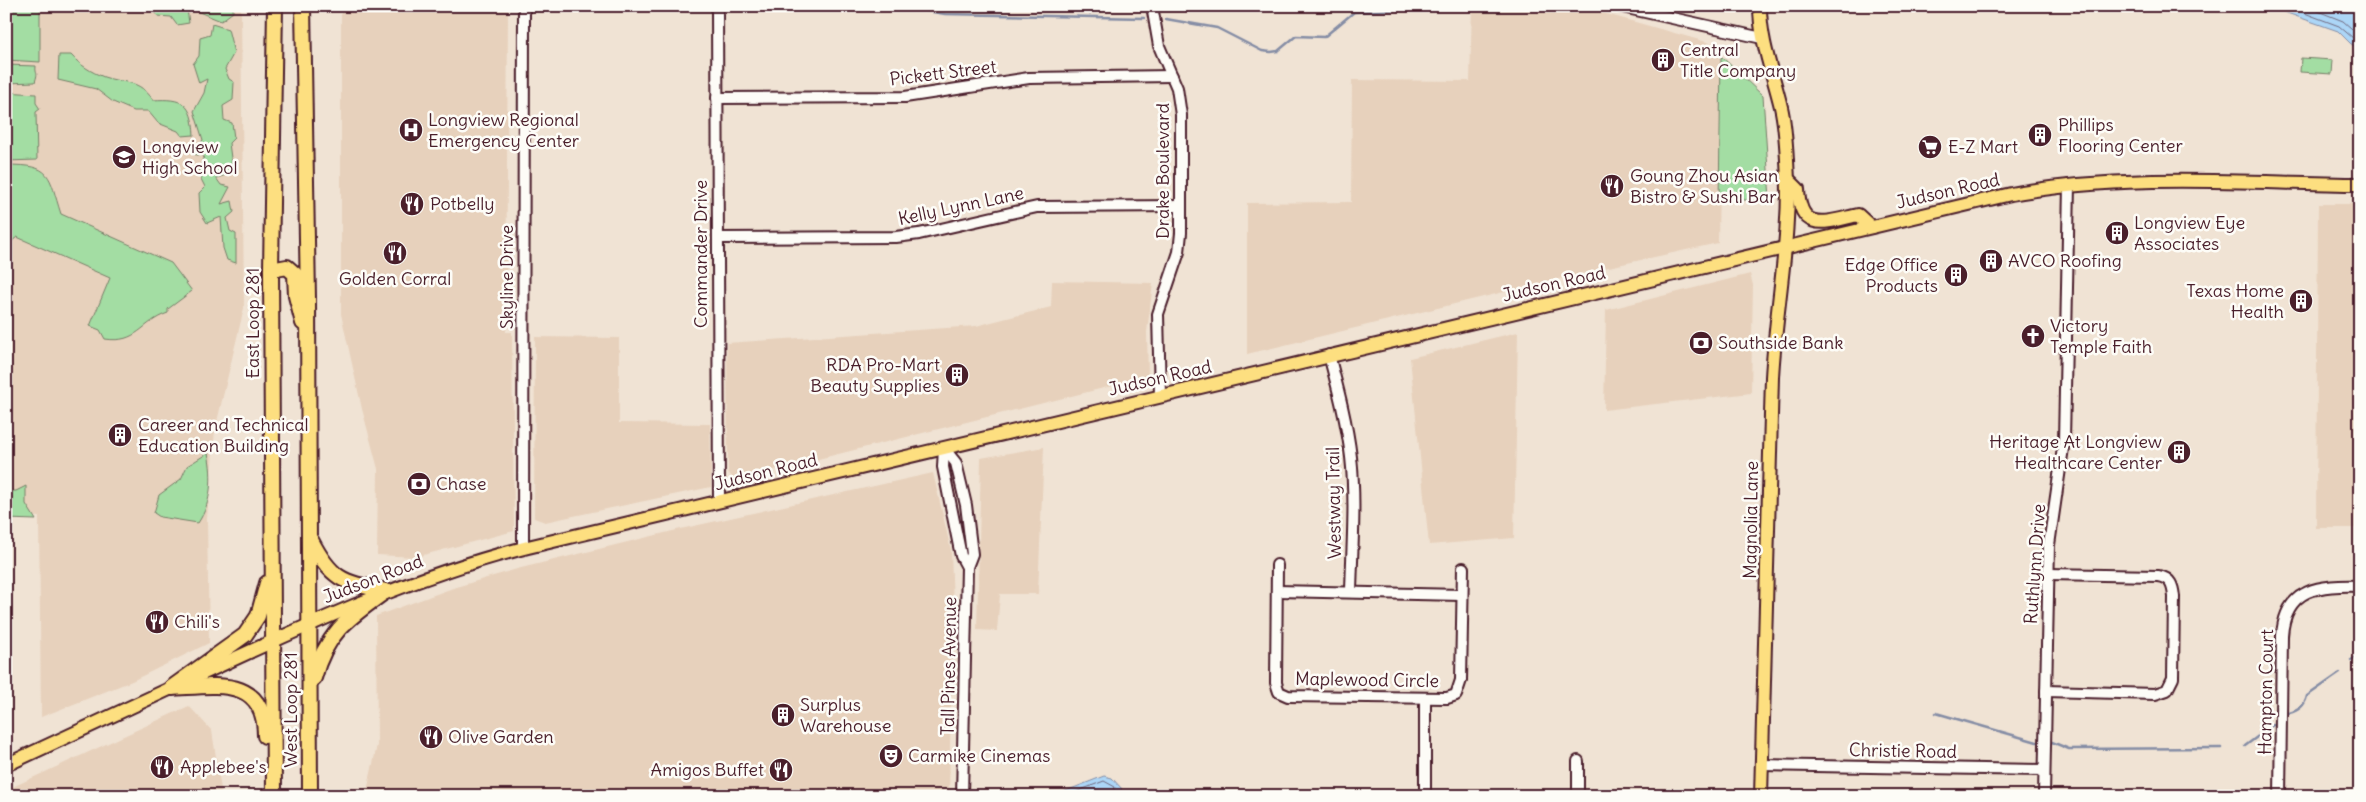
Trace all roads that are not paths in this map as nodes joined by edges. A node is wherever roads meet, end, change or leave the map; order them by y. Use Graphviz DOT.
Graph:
graph roads {
  1 [pos="275,6"];
  2 [pos="303,6"];
  3 [pos="524,6"];
  4 [pos="717,6"];
  5 [pos="1152,6"];
  6 [pos="1618,6"];
  7 [pos="1760,6"];
  8 [pos="1762,38"];
  9 [pos="1172,76"];
  10 [pos="717,98"];
  11 [pos="1788,180"];
  12 [pos="2360,184"];
  13 [pos="2069,185"];
  14 [pos="1181,206"];
  15 [pos="1871,227"];
  16 [pos="718,238"];
  17 [pos="1786,246"];
  18 [pos="271,270"];
  19 [pos="309,343"];
  20 [pos="1329,355"];
  21 [pos="1160,396"];
  22 [pos="944,448"];
  23 [pos="719,501"];
  24 [pos="310,538"];
  25 [pos="523,548"];
  26 [pos="272,555"];
  27 [pos="1277,565"];
  28 [pos="966,567"];
  29 [pos="1463,568"];
  30 [pos="2048,574"];
  31 [pos="2360,586"];
  32 [pos="386,591"];
  33 [pos="1277,591"];
  34 [pos="1351,592"];
  35 [pos="1462,594"];
  36 [pos="310,623"];
  37 [pos="273,640"];
  38 [pos="171,688"];
  39 [pos="2046,691"];
  40 [pos="310,693"];
  41 [pos="1425,698"];
  42 [pos="1578,761"];
  43 [pos="6,765"];
  44 [pos="1762,765"];
  45 [pos="2044,770"];
  46 [pos="274,781"];
  47 [pos="274,796"];
  48 [pos="310,796"];
  49 [pos="962,796"];
  50 [pos="1425,796"];
  51 [pos="1578,796"];
  52 [pos="1761,796"];
  53 [pos="2044,796"];
  54 [pos="2280,796"];
  1 -- 18 [label="highway, East Loop 281"];
  2 -- 19 [label="highway"];
  3 -- 25 [label="street, Skyline Drive"];
  4 -- 10 [label="street, Commander Drive"];
  5 -- 9 [label="street, Drake Boulevard"];
  6 -- 8 [label="street"];
  7 -- 8 [label="main road"];
  8 -- 11 [label="main road"];
  9 -- 10 [label="street, Pickett Street"];
  9 -- 14 [label="street, Drake Boulevard"];
  10 -- 16 [label="street, Commander Drive"];
  11 -- 15 [label="main road"];
  11 -- 17 [label="main road, Magnolia Lane"];
  12 -- 13 [label="main road, Judson Road"];
  13 -- 15 [label="main road, Judson Road"];
  13 -- 30 [label="street, Ruthlynn Drive"];
  14 -- 16 [label="street, Kelly Lynn Lane"];
  14 -- 21 [label="street, Drake Boulevard"];
  15 -- 17 [label="main road, Judson Road"];
  16 -- 23 [label="street, Commander Drive"];
  17 -- 20 [label="main road, Judson Road"];
  17 -- 44 [label="main road, Magnolia Lane"];
  18 -- 19 [label="highway"];
  18 -- 26 [label="highway, East Loop 281"];
  19 -- 24 [label="highway"];
  20 -- 21 [label="main road, Judson Road"];
  20 -- 34 [label="street, Westway Trail"];
  21 -- 22 [label="main road, Judson Road"];
  22 -- 23 [label="main road, Judson Road"];
  22 -- 28 [label="street, Tall Pines Avenue"];
  22 -- 28 [label="street, Tall Pines Avenue"];
  23 -- 25 [label="main road, Judson Road"];
  24 -- 32 [label="highway"];
  24 -- 36 [label="highway"];
  25 -- 32 [label="main road, Judson Road"];
  26 -- 37 [label="highway, East Loop 281"];
  26 -- 38 [label="highway"];
  27 -- 33 [label="street, Maplewood Circle"];
  28 -- 49 [label="street, Tall Pines Avenue"];
  29 -- 35 [label="street, Maplewood Circle"];
  30 -- 39 [label="street, Ruthlynn Drive"];
  30 -- 39 [label="street"];
  31 -- 54 [label="street, Hampton Court"];
  32 -- 36 [label="main road, Judson Road"];
  32 -- 40 [label="highway"];
  33 -- 34 [label="street"];
  33 -- 41 [label="street, Maplewood Circle"];
  34 -- 35 [label="street"];
  35 -- 41 [label="street, Maplewood Circle"];
  36 -- 37 [label="main road, Judson Road"];
  36 -- 40 [label="highway, West Loop 281"];
  37 -- 38 [label="main road, Judson Road"];
  37 -- 46 [label="highway, West Loop 281"];
  38 -- 43 [label="main road, Judson Road"];
  38 -- 46 [label="highway"];
  39 -- 45 [label="street, Ruthlynn Drive"];
  40 -- 48 [label="highway, West Loop 281"];
  41 -- 50 [label="street"];
  42 -- 51 [label="street"];
  44 -- 45 [label="street, Christie Road"];
  44 -- 52 [label="main road, Magnolia Lane"];
  45 -- 53 [label="street, Ruthlynn Drive"];
  46 -- 47 [label="highway, West Loop 281"];
}
